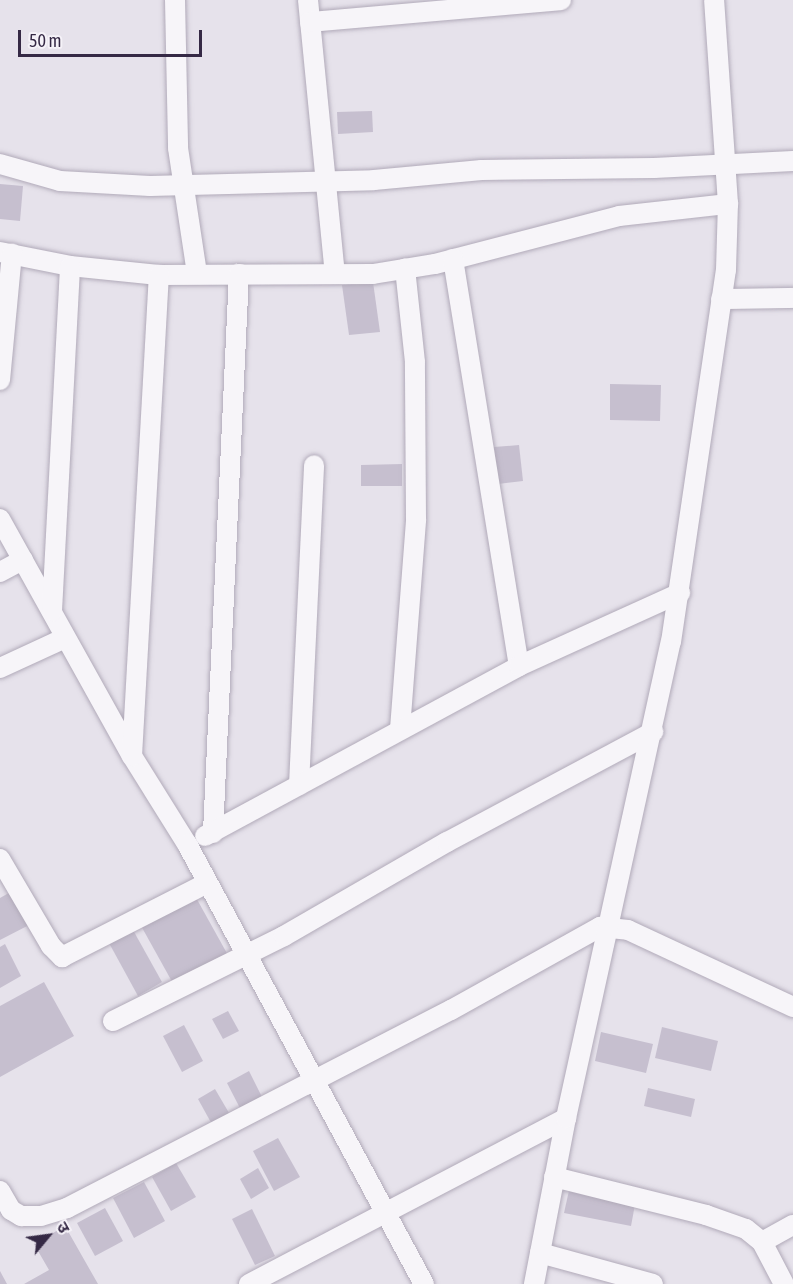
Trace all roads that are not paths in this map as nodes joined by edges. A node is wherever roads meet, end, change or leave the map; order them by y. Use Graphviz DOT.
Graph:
graph roads {
  1 [pos="174,0"];
  2 [pos="308,0"];
  3 [pos="561,0"];
  4 [pos="714,0"];
  5 [pos="310,21"];
  6 [pos="793,160"];
  7 [pos="0,164"];
  8 [pos="725,164"];
  9 [pos="326,179"];
  10 [pos="184,183"];
  11 [pos="728,204"];
  12 [pos="6,253"];
  13 [pos="453,259"];
  14 [pos="70,266"];
  15 [pos="405,269"];
  16 [pos="197,274"];
  17 [pos="238,274"];
  18 [pos="335,274"];
  19 [pos="159,275"];
  20 [pos="793,298"];
  21 [pos="721,299"];
  22 [pos="0,380"];
  23 [pos="314,465"];
  24 [pos="0,519"];
  25 [pos="23,560"];
  26 [pos="0,572"];
  27 [pos="680,593"];
  28 [pos="52,610"];
  29 [pos="65,638"];
  30 [pos="519,666"];
  31 [pos="0,668"];
  32 [pos="400,729"];
  33 [pos="653,732"];
  34 [pos="132,756"];
  35 [pos="299,785"];
  36 [pos="213,833"];
  37 [pos="187,844"];
  38 [pos="0,859"];
  39 [pos="207,883"];
  40 [pos="609,926"];
  41 [pos="246,955"];
  42 [pos="793,1007"];
  43 [pos="113,1021"];
  44 [pos="314,1081"];
  45 [pos="566,1118"];
  46 [pos="554,1177"];
  47 [pos="0,1191"];
  48 [pos="385,1213"];
  49 [pos="793,1225"];
  50 [pos="762,1242"];
  51 [pos="540,1253"];
  52 [pos="249,1284"];
  53 [pos="424,1284"];
  54 [pos="534,1284"];
  55 [pos="653,1284"];
  56 [pos="784,1284"];
  1 -- 10 [label="street"];
  2 -- 5 [label="street"];
  3 -- 5 [label="street"];
  4 -- 8 [label="street"];
  5 -- 9 [label="street"];
  6 -- 8 [label="street"];
  7 -- 10 [label="street"];
  8 -- 9 [label="street"];
  8 -- 11 [label="street"];
  9 -- 10 [label="street"];
  9 -- 18 [label="street"];
  10 -- 16 [label="street"];
  11 -- 13 [label="street"];
  11 -- 21 [label="street"];
  12 -- 14 [label="street"];
  12 -- 22 [label="street"];
  13 -- 15 [label="street"];
  13 -- 30 [label="street"];
  14 -- 19 [label="street"];
  14 -- 28 [label="street"];
  15 -- 18 [label="street"];
  15 -- 32 [label="street"];
  16 -- 17 [label="street"];
  16 -- 19 [label="street"];
  17 -- 18 [label="street"];
  17 -- 36 [label="street"];
  19 -- 34 [label="street"];
  20 -- 21 [label="street"];
  21 -- 27 [label="street"];
  23 -- 35 [label="street"];
  24 -- 25 [label="street"];
  25 -- 26 [label="street"];
  25 -- 28 [label="street"];
  27 -- 30 [label="street"];
  27 -- 33 [label="street"];
  28 -- 29 [label="street"];
  29 -- 31 [label="street"];
  29 -- 34 [label="street"];
  30 -- 32 [label="street"];
  32 -- 35 [label="street"];
  33 -- 40 [label="street"];
  33 -- 41 [label="street"];
  34 -- 37 [label="street"];
  35 -- 36 [label="street"];
  36 -- 37 [label="street"];
  37 -- 39 [label="street"];
  38 -- 39 [label="street"];
  39 -- 41 [label="street"];
  40 -- 42 [label="street"];
  40 -- 44 [label="street"];
  40 -- 45 [label="street"];
  41 -- 43 [label="street"];
  41 -- 44 [label="street"];
  44 -- 47 [label="street"];
  44 -- 48 [label="street"];
  45 -- 46 [label="street"];
  45 -- 48 [label="street"];
  46 -- 50 [label="street"];
  46 -- 51 [label="street"];
  48 -- 52 [label="street"];
  48 -- 53 [label="street"];
  49 -- 50 [label="street"];
  50 -- 56 [label="street"];
  51 -- 54 [label="street"];
  51 -- 55 [label="street"];
}
